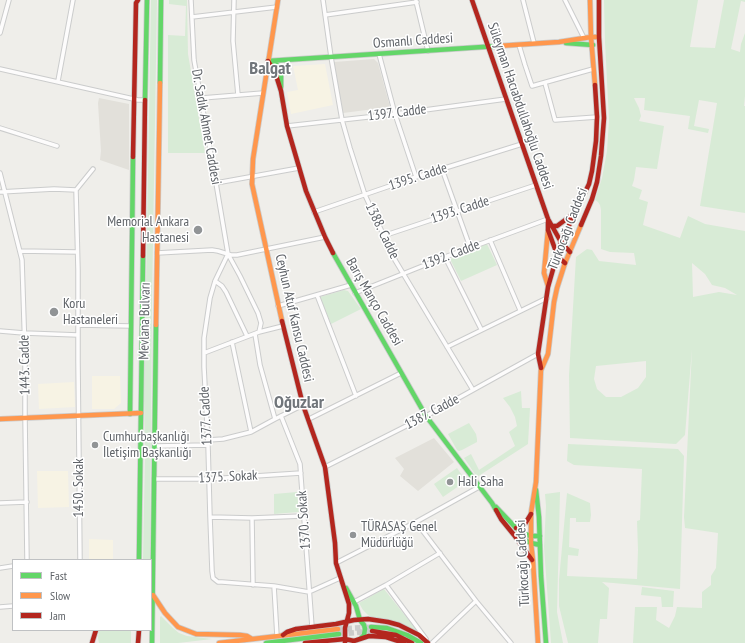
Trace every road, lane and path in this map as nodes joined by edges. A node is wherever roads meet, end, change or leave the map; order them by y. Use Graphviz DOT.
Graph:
graph roads {
  1 [pos="9,0"];
  2 [pos="73,0"];
  3 [pos="138,0"];
  4 [pos="147,0"];
  5 [pos="161,0"];
  6 [pos="191,0"];
  7 [pos="234,0"];
  8 [pos="278,0"];
  9 [pos="323,0"];
  10 [pos="472,0"];
  11 [pos="523,0"];
  12 [pos="566,0"];
  13 [pos="599,0"];
  14 [pos="416,1"];
  15 [pos="590,1"];
  16 [pos="277,7"];
  17 [pos="234,12"];
  18 [pos="325,15"];
  19 [pos="192,17"];
  20 [pos="0,33"];
  21 [pos="591,36"];
  22 [pos="599,37"];
  23 [pos="584,38"];
  24 [pos="559,42"];
  25 [pos="519,44"];
  26 [pos="534,44"];
  27 [pos="592,45"];
  28 [pos="600,45"];
  29 [pos="488,47"];
  30 [pos="428,50"];
  31 [pos="379,54"];
  32 [pos="331,57"];
  33 [pos="268,61"];
  34 [pos="0,69"];
  35 [pos="593,69"];
  36 [pos="58,82"];
  37 [pos="545,83"];
  38 [pos="263,93"];
  39 [pos="238,95"];
  40 [pos="202,98"];
  41 [pos="134,99"];
  42 [pos="506,99"];
  43 [pos="145,100"];
  44 [pos="395,114"];
  45 [pos="597,117"];
  46 [pos="342,120"];
  47 [pos="288,126"];
  48 [pos="0,128"];
  49 [pos="522,144"];
  50 [pos="57,146"];
  51 [pos="299,168"];
  52 [pos="93,169"];
  53 [pos="442,169"];
  54 [pos="0,173"];
  55 [pos="252,176"];
  56 [pos="416,177"];
  57 [pos="216,182"];
  58 [pos="536,185"];
  59 [pos="76,190"];
  60 [pos="5,191"];
  61 [pos="0,192"];
  62 [pos="365,195"];
  63 [pos="584,196"];
  64 [pos="592,199"];
  65 [pos="457,211"];
  66 [pos="577,211"];
  67 [pos="314,212"];
  68 [pos="548,219"];
  69 [pos="553,226"];
  70 [pos="548,230"];
  71 [pos="383,236"];
  72 [pos="325,238"];
  73 [pos="490,240"];
  74 [pos="561,242"];
  75 [pos="470,247"];
  76 [pos="266,248"];
  77 [pos="20,251"];
  78 [pos="77,252"];
  79 [pos="570,252"];
  80 [pos="157,253"];
  81 [pos="228,254"];
  82 [pos="445,257"];
  83 [pos="558,257"];
  84 [pos="565,263"];
  85 [pos="403,273"];
  86 [pos="215,282"];
  87 [pos="350,285"];
  88 [pos="548,288"];
  89 [pos="355,293"];
  90 [pos="317,295"];
  91 [pos="547,298"];
  92 [pos="278,306"];
  93 [pos="520,310"];
  94 [pos="78,325"];
  95 [pos="131,326"];
  96 [pos="283,326"];
  97 [pos="481,329"];
  98 [pos="0,331"];
  99 [pos="259,332"];
  100 [pos="24,333"];
  101 [pos="255,334"];
  102 [pos="78,335"];
  103 [pos="247,336"];
  104 [pos="232,342"];
  105 [pos="447,346"];
  106 [pos="204,353"];
  107 [pos="538,354"];
  108 [pos="541,370"];
  109 [pos="401,373"];
  110 [pos="473,390"];
  111 [pos="356,396"];
  112 [pos="303,405"];
  113 [pos="141,413"];
  114 [pos="130,414"];
  115 [pos="79,416"];
  116 [pos="281,416"];
  117 [pos="426,416"];
  118 [pos="25,417"];
  119 [pos="0,419"];
  120 [pos="275,419"];
  121 [pos="309,420"];
  122 [pos="251,432"];
  123 [pos="208,442"];
  124 [pos="155,446"];
  125 [pos="325,467"];
  126 [pos="301,473"];
  127 [pos="154,479"];
  128 [pos="209,479"];
  129 [pos="536,482"];
  130 [pos="479,487"];
  131 [pos="27,502"];
  132 [pos="0,503"];
  133 [pos="492,503"];
  134 [pos="531,513"];
  135 [pos="304,516"];
  136 [pos="210,517"];
  137 [pos="252,518"];
  138 [pos="416,522"];
  139 [pos="516,528"];
  140 [pos="514,535"];
  141 [pos="531,536"];
  142 [pos="540,536"];
  143 [pos="531,543"];
  144 [pos="540,545"];
  145 [pos="440,553"];
  146 [pos="28,559"];
  147 [pos="80,559"];
  148 [pos="140,559"];
  149 [pos="336,562"];
  150 [pos="533,562"];
  151 [pos="12,566"];
  152 [pos="0,568"];
  153 [pos="340,578"];
  154 [pos="253,585"];
  155 [pos="386,585"];
  156 [pos="274,586"];
  157 [pos="309,592"];
  158 [pos="153,594"];
  159 [pos="354,602"];
  160 [pos="476,602"];
  161 [pos="12,606"];
  162 [pos="0,607"];
  163 [pos="360,620"];
  164 [pos="347,621"];
  165 [pos="312,627"];
  166 [pos="338,629"];
  167 [pos="96,631"];
  168 [pos="138,631"];
  169 [pos="339,634"];
  170 [pos="283,635"];
  171 [pos="277,636"];
  172 [pos="252,639"];
  173 [pos="94,641"];
  174 [pos="282,641"];
  175 [pos="345,641"];
  176 [pos="358,642"];
  177 [pos="138,643"];
  178 [pos="152,643"];
  179 [pos="219,643"];
  180 [pos="266,643"];
  181 [pos="292,643"];
  182 [pos="305,643"];
  183 [pos="404,643"];
  184 [pos="412,643"];
  185 [pos="421,643"];
  186 [pos="430,643"];
  187 [pos="511,643"];
  188 [pos="538,643"];
  189 [pos="546,643"];
  1 -- 20 [label="street"];
  2 -- 36 [label="street"];
  3 -- 41 [label="main road, Mevlana Bulvarı"];
  4 -- 43 [label="main road, Mevlana Bulvarı"];
  5 -- 80 [label="main road, Mevlana Bulvarı"];
  6 -- 19 [label="street, Dr. Sadık Ahmet Caddesi"];
  7 -- 17 [label="street"];
  8 -- 16 [label="main road, Ceyhun Atuf Kansu Caddesi"];
  9 -- 18 [label="street, 1388. Cadde"];
  10 -- 29 [label="main road, Süleyman Hacıabdullahoğlu Caddesi"];
  11 -- 26 [label="street"];
  12 -- 23 [label="street"];
  13 -- 22 [label="main road"];
  14 -- 18 [label="street"];
  14 -- 30 [label="street"];
  15 -- 21 [label="main road"];
  16 -- 17 [label="street"];
  16 -- 33 [label="main road, Ceyhun Atuf Kansu Caddesi"];
  17 -- 19 [label="street"];
  17 -- 39 [label="street"];
  18 -- 32 [label="street, 1388. Cadde"];
  19 -- 40 [label="street, Dr. Sadık Ahmet Caddesi"];
  21 -- 22 [label="main road"];
  21 -- 23 [label="main road, Osmanlı Caddesi"];
  21 -- 27 [label="main road, Türkocağı Caddesi"];
  22 -- 28 [label="main road, Türkocağı Caddesi"];
  23 -- 24 [label="main road, Osmanlı Caddesi"];
  24 -- 26 [label="main road, Osmanlı Caddesi"];
  24 -- 27 [label="main road, Osmanlı Caddesi"];
  25 -- 26 [label="main road, Osmanlı Caddesi"];
  25 -- 29 [label="main road, Osmanlı Caddesi"];
  25 -- 37 [label="street"];
  27 -- 28 [label="main road, Osmanlı Caddesi"];
  27 -- 35 [label="main road, Türkocağı Caddesi"];
  28 -- 64 [label="main road, Türkocağı Caddesi"];
  29 -- 30 [label="main road, Osmanlı Caddesi"];
  29 -- 42 [label="main road, Süleyman Hacıabdullahoğlu Caddesi"];
  30 -- 31 [label="main road, Osmanlı Caddesi"];
  31 -- 32 [label="main road, Osmanlı Caddesi"];
  31 -- 44 [label="street"];
  32 -- 33 [label="main road, Osmanlı Caddesi"];
  32 -- 46 [label="street, 1388. Cadde"];
  33 -- 38 [label="main road, Ceyhun Atuf Kansu Caddesi"];
  33 -- 47 [label="main road, Barış Manço Caddesi"];
  34 -- 36 [label="street"];
  35 -- 37 [label="street"];
  35 -- 45 [label="main road, Türkocağı Caddesi"];
  36 -- 41 [label="street"];
  37 -- 45 [label="street"];
  38 -- 39 [label="street"];
  38 -- 55 [label="main road, Ceyhun Atuf Kansu Caddesi"];
  39 -- 40 [label="street"];
  40 -- 57 [label="street, Dr. Sadık Ahmet Caddesi"];
  41 -- 43 [label="street"];
  41 -- 95 [label="main road, Mevlana Bulvarı"];
  42 -- 44 [label="street, 1397. Cadde"];
  42 -- 49 [label="main road, Süleyman Hacıabdullahoğlu Caddesi"];
  43 -- 113 [label="main road, Mevlana Bulvarı"];
  44 -- 46 [label="street, 1397. Cadde"];
  44 -- 56 [label="street"];
  45 -- 63 [label="main road, Türkocağı Caddesi"];
  46 -- 47 [label="street, 1397. Cadde"];
  46 -- 62 [label="street, 1388. Cadde"];
  47 -- 51 [label="main road, Barış Manço Caddesi"];
  48 -- 50 [label="street"];
  49 -- 53 [label="street, 1395. Cadde"];
  49 -- 58 [label="main road, Süleyman Hacıabdullahoğlu Caddesi"];
  51 -- 55 [label="street"];
  51 -- 67 [label="main road, Barış Manço Caddesi"];
  52 -- 59 [label="street"];
  53 -- 56 [label="street, 1395. Cadde"];
  53 -- 65 [label="street"];
  54 -- 60 [label="street, 1443. Cadde"];
  55 -- 57 [label="street"];
  55 -- 76 [label="main road, Ceyhun Atuf Kansu Caddesi"];
  56 -- 62 [label="street, 1395. Cadde"];
  57 -- 81 [label="street, Dr. Sadık Ahmet Caddesi"];
  58 -- 65 [label="street, 1393. Cadde"];
  58 -- 68 [label="main road, Süleyman Hacıabdullahoğlu Caddesi"];
  59 -- 60 [label="street"];
  59 -- 78 [label="street, 1450. Sokak"];
  60 -- 61 [label="street"];
  60 -- 77 [label="street, 1443. Cadde"];
  62 -- 67 [label="street, 1395. Cadde"];
  62 -- 71 [label="street, 1388. Cadde"];
  63 -- 64 [label="main road"];
  63 -- 66 [label="main road, Türkocağı Caddesi"];
  64 -- 79 [label="main road, Türkocağı Caddesi"];
  65 -- 71 [label="street, 1393. Cadde"];
  65 -- 75 [label="street"];
  66 -- 69 [label="main road"];
  66 -- 74 [label="main road, Türkocağı Caddesi"];
  67 -- 72 [label="main road, Barış Manço Caddesi"];
  68 -- 69 [label="main road, Süleyman Hacıabdullahoğlu Caddesi"];
  68 -- 70 [label="main road, Süleyman Hacıabdullahoğlu Caddesi"];
  68 -- 73 [label="street, 1392. Cadde"];
  69 -- 74 [label="main road, Süleyman Hacıabdullahoğlu Caddesi"];
  70 -- 83 [label="main road, Süleyman Hacıabdullahoğlu Caddesi"];
  70 -- 88 [label="main road"];
  71 -- 85 [label="street, 1388. Cadde"];
  72 -- 76 [label="street"];
  72 -- 87 [label="main road, Barış Manço Caddesi"];
  73 -- 75 [label="street, 1392. Cadde"];
  73 -- 93 [label="street"];
  74 -- 79 [label="main road, Süleyman Hacıabdullahoğlu Caddesi"];
  74 -- 83 [label="main road, Türkocağı Caddesi"];
  75 -- 82 [label="street, 1392. Cadde"];
  76 -- 81 [label="street"];
  76 -- 92 [label="main road, Ceyhun Atuf Kansu Caddesi"];
  77 -- 78 [label="street"];
  77 -- 100 [label="street, 1443. Cadde"];
  78 -- 94 [label="street, 1450. Sokak"];
  79 -- 84 [label="main road, Türkocağı Caddesi"];
  80 -- 81 [label="street"];
  80 -- 124 [label="main road, Mevlana Bulvarı"];
  81 -- 86 [label="street, 1377. Cadde"];
  81 -- 99 [label="street, Dr. Sadık Ahmet Caddesi"];
  82 -- 85 [label="street, 1392. Cadde"];
  82 -- 97 [label="street"];
  83 -- 84 [label="main road"];
  83 -- 88 [label="main road, Türkocağı Caddesi"];
  84 -- 108 [label="main road, Türkocağı Caddesi"];
  85 -- 89 [label="street, 1392. Cadde"];
  85 -- 105 [label="street, 1388. Cadde"];
  86 -- 103 [label="street"];
  86 -- 106 [label="street, 1377. Cadde"];
  87 -- 89 [label="main road, Barış Manço Caddesi"];
  87 -- 90 [label="street"];
  88 -- 91 [label="main road, Türkocağı Caddesi"];
  89 -- 109 [label="main road, Barış Manço Caddesi"];
  90 -- 92 [label="street"];
  90 -- 111 [label="street"];
  91 -- 93 [label="street"];
  91 -- 107 [label="main road, Türkocağı Caddesi"];
  92 -- 96 [label="main road, Ceyhun Atuf Kansu Caddesi"];
  93 -- 97 [label="street"];
  94 -- 95 [label="street"];
  94 -- 102 [label="street, 1450. Sokak"];
  95 -- 114 [label="main road, Mevlana Bulvarı"];
  96 -- 99 [label="street"];
  96 -- 112 [label="main road, Ceyhun Atuf Kansu Caddesi"];
  97 -- 105 [label="street"];
  98 -- 100 [label="street"];
  99 -- 101 [label="street"];
  100 -- 102 [label="street"];
  100 -- 118 [label="street, 1443. Cadde"];
  101 -- 103 [label="street"];
  101 -- 120 [label="street"];
  102 -- 115 [label="street, 1450. Sokak"];
  103 -- 104 [label="street"];
  104 -- 106 [label="street"];
  104 -- 122 [label="street"];
  105 -- 110 [label="street, 1388. Cadde"];
  106 -- 123 [label="street, 1377. Cadde"];
  107 -- 108 [label="main road, Türkocağı Caddesi"];
  107 -- 110 [label="street, 1387. Cadde"];
  108 -- 129 [label="main road, Türkocağı Caddesi"];
  109 -- 111 [label="street"];
  109 -- 117 [label="main road, Barış Manço Caddesi"];
  110 -- 117 [label="street, 1387. Cadde"];
  111 -- 121 [label="street"];
  112 -- 116 [label="street"];
  112 -- 121 [label="main road, Ceyhun Atuf Kansu Caddesi"];
  113 -- 114 [label="main road"];
  113 -- 148 [label="main road, Mevlana Bulvarı"];
  114 -- 115 [label="main road"];
  115 -- 118 [label="main road"];
  115 -- 147 [label="street, 1450. Sokak"];
  116 -- 120 [label="street"];
  116 -- 126 [label="street, 1370. Sokak"];
  117 -- 125 [label="street, 1387. Cadde"];
  117 -- 130 [label="main road, Barış Manço Caddesi"];
  118 -- 119 [label="main road"];
  118 -- 131 [label="street, 1443. Cadde"];
  120 -- 122 [label="street"];
  121 -- 125 [label="main road, Ceyhun Atuf Kansu Caddesi"];
  122 -- 123 [label="street"];
  123 -- 124 [label="street"];
  123 -- 128 [label="street, 1377. Cadde"];
  124 -- 127 [label="main road, Mevlana Bulvarı"];
  125 -- 149 [label="main road, Ceyhun Atuf Kansu Caddesi"];
  126 -- 128 [label="street, 1375. Sokak"];
  126 -- 135 [label="street, 1370. Sokak"];
  127 -- 128 [label="street, 1375. Sokak"];
  127 -- 158 [label="main road, Mevlana Bulvarı"];
  128 -- 136 [label="street, 1377. Cadde"];
  129 -- 134 [label="main road, Türkocağı Caddesi"];
  129 -- 142 [label="main road, Türkocağı Caddesi"];
  130 -- 133 [label="main road, Barış Manço Caddesi"];
  130 -- 138 [label="street"];
  131 -- 132 [label="street"];
  131 -- 146 [label="street, 1443. Cadde"];
  133 -- 139 [label="main road, Barış Manço Caddesi"];
  133 -- 140 [label="main road, Barış Manço Caddesi"];
  134 -- 139 [label="main road"];
  134 -- 141 [label="main road, Türkocağı Caddesi"];
  135 -- 137 [label="street"];
  135 -- 157 [label="street, 1370. Sokak"];
  136 -- 137 [label="street"];
  136 -- 154 [label="street, 1377. Cadde"];
  137 -- 154 [label="street"];
  138 -- 145 [label="street"];
  138 -- 149 [label="street"];
  139 -- 141 [label="main road, Barış Manço Caddesi"];
  140 -- 143 [label="main road, Barış Manço Caddesi"];
  140 -- 150 [label="main road, Barış Manço Caddesi"];
  141 -- 142 [label="main road"];
  141 -- 143 [label="main road, Türkocağı Caddesi"];
  142 -- 144 [label="main road, Türkocağı Caddesi"];
  143 -- 144 [label="main road, Barış Manço Caddesi"];
  143 -- 150 [label="main road, Türkocağı Caddesi"];
  144 -- 189 [label="main road, Türkocağı Caddesi"];
  145 -- 155 [label="street"];
  145 -- 160 [label="street"];
  149 -- 153 [label="main road, Ceyhun Atuf Kansu Caddesi"];
  150 -- 188 [label="main road, Türkocağı Caddesi"];
  151 -- 152 [label="street"];
  153 -- 157 [label="street"];
  153 -- 159 [label="main road, Ceyhun Atuf Kansu Caddesi"];
  153 -- 164 [label="main road, Ceyhun Atuf Kansu Caddesi"];
  154 -- 156 [label="street"];
  155 -- 159 [label="street"];
  155 -- 186 [label="street"];
  156 -- 157 [label="street"];
  156 -- 171 [label="street"];
  157 -- 165 [label="street, 1370. Sokak"];
  158 -- 172 [label="main road"];
  158 -- 178 [label="main road, Mevlana Bulvarı"];
  159 -- 163 [label="main road, Ceyhun Atuf Kansu Caddesi"];
  160 -- 186 [label="street"];
  160 -- 187 [label="street"];
  161 -- 162 [label="street"];
  163 -- 164 [label="main road"];
  163 -- 176 [label="main road, Ceyhun Atuf Kansu Caddesi"];
  163 -- 186 [label="main road"];
  164 -- 165 [label="main road"];
  164 -- 175 [label="main road, Ceyhun Atuf Kansu Caddesi"];
  165 -- 170 [label="main road"];
  166 -- 170 [label="main road"];
  167 -- 173 [label="main road"];
  168 -- 177 [label="main road"];
  169 -- 174 [label="main road"];
  170 -- 171 [label="main road"];
  171 -- 172 [label="main road"];
  172 -- 179 [label="main road"];
  174 -- 180 [label="main road"];
  174 -- 181 [label="main road"];
  175 -- 176 [label="main road"];
  175 -- 182 [label="main road"];
  176 -- 183 [label="main road"];
  184 -- 185 [label="main road"];
}
